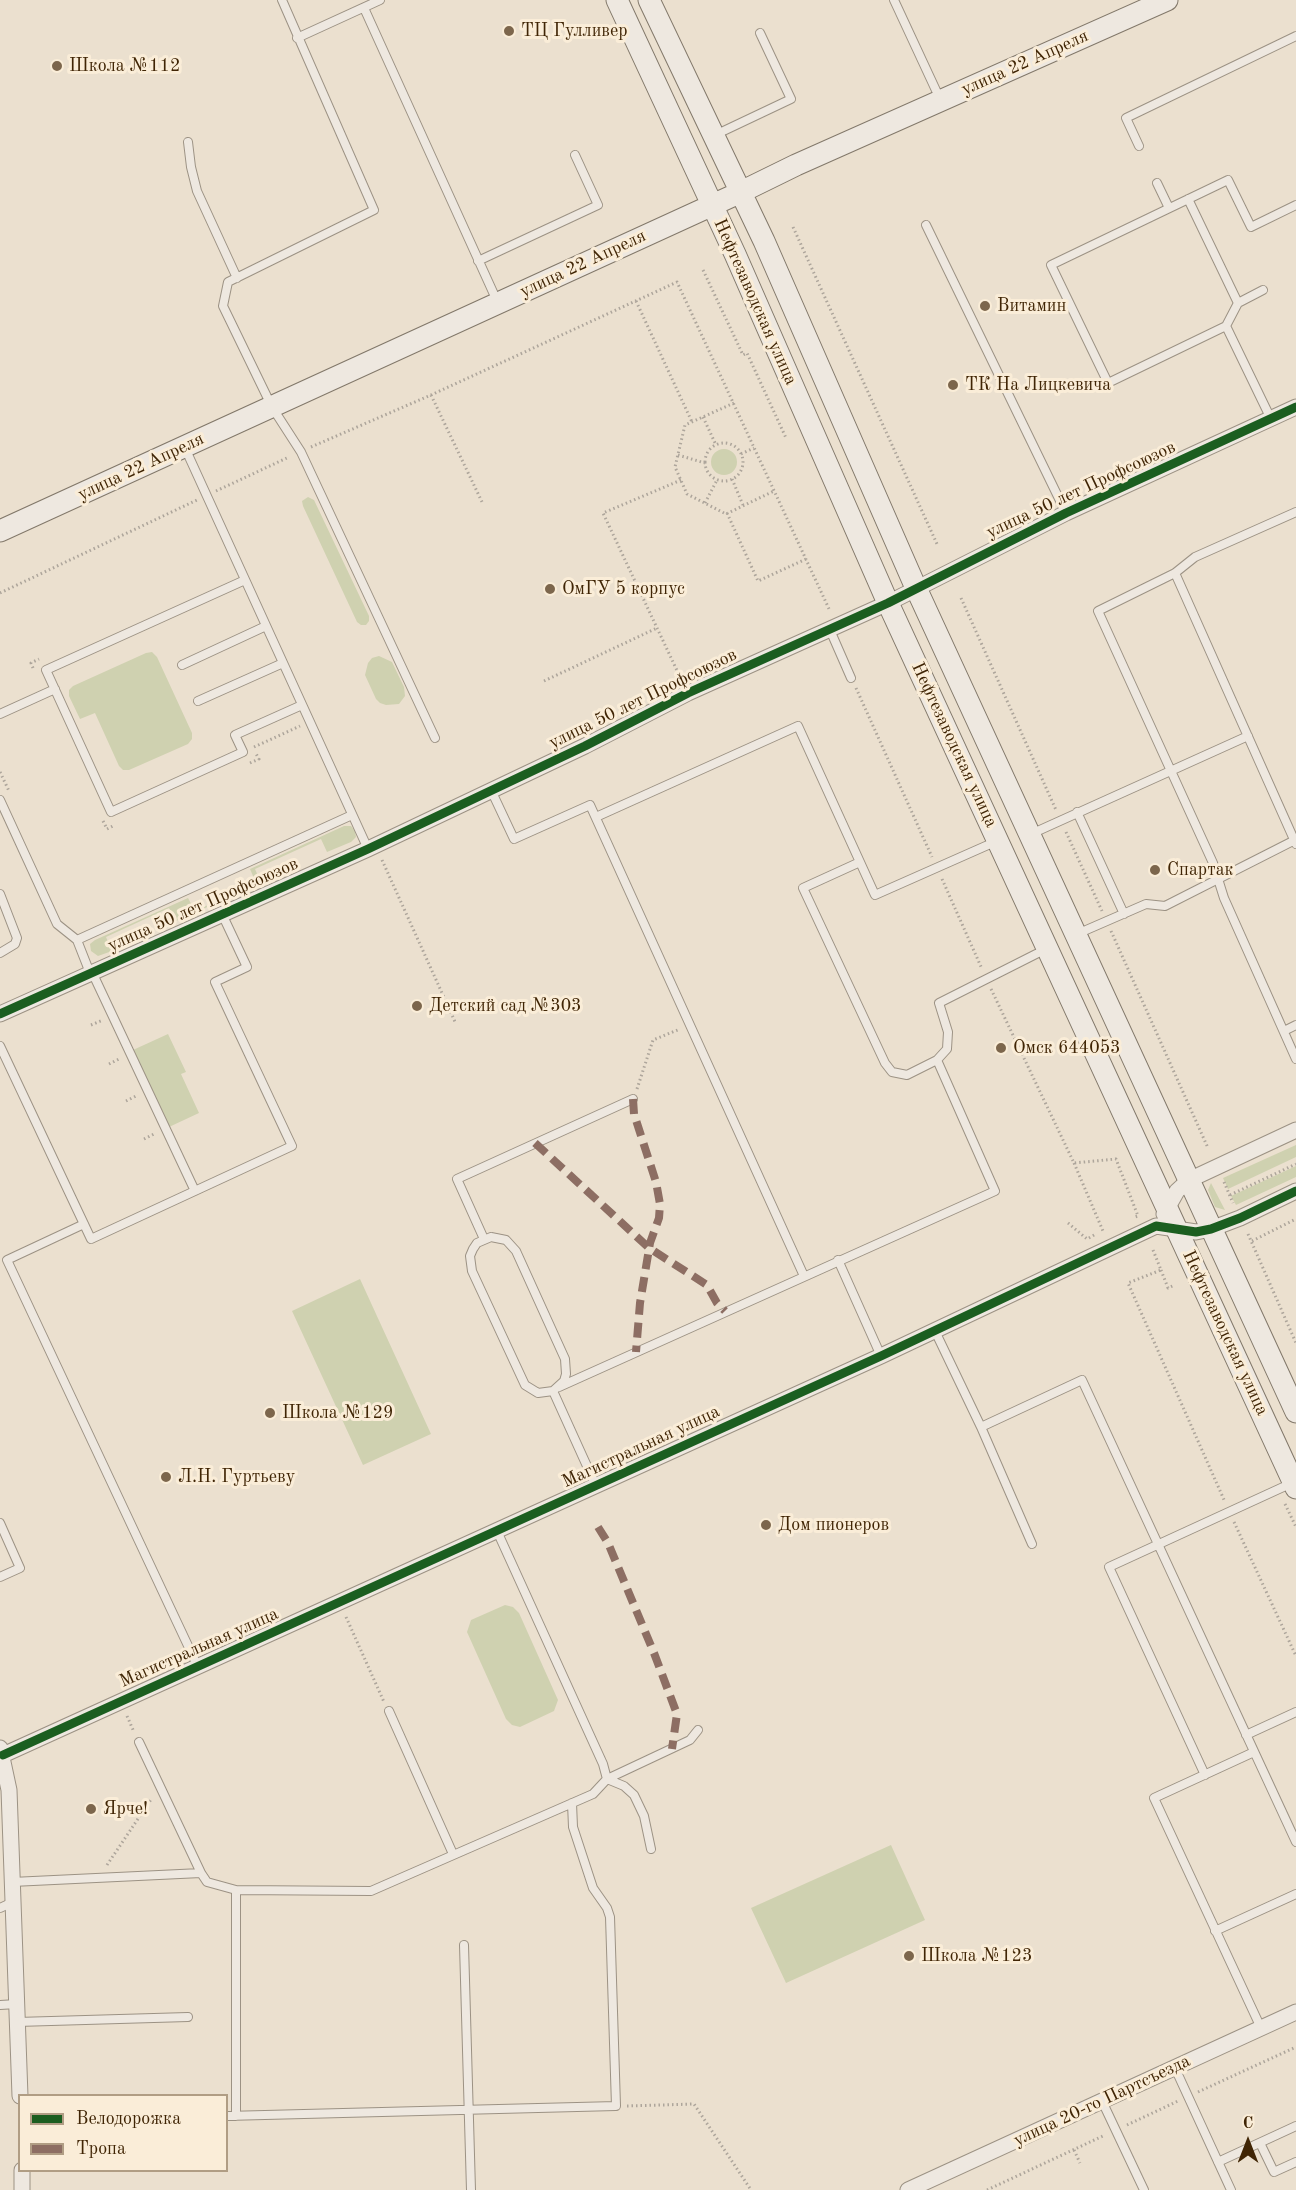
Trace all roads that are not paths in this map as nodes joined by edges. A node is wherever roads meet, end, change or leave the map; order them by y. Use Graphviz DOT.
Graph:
graph roads {
  1 [pos="282,0"];
  2 [pos="380,0"];
  3 [pos="617,0"];
  4 [pos="649,0"];
  5 [pos="894,0"];
  6 [pos="1167,0"];
  7 [pos="364,8"];
  8 [pos="760,33"];
  9 [pos="1296,36"];
  10 [pos="297,38"];
  11 [pos="941,101"];
  12 [pos="714,136"];
  13 [pos="188,142"];
  14 [pos="1139,146"];
  15 [pos="575,155"];
  16 [pos="727,160"];
  17 [pos="775,175"];
  18 [pos="699,179"];
  19 [pos="1157,183"];
  20 [pos="741,192"];
  21 [pos="1188,199"];
  22 [pos="1296,205"];
  23 [pos="711,206"];
  24 [pos="1169,208"];
  25 [pos="674,223"];
  26 [pos="926,225"];
  27 [pos="758,228"];
  28 [pos="729,241"];
  29 [pos="478,261"];
  30 [pos="237,278"];
  31 [pos="1263,290"];
  32 [pos="498,303"];
  33 [pos="1238,303"];
  34 [pos="1226,326"];
  35 [pos="272,407"];
  36 [pos="1296,407"];
  37 [pos="1271,419"];
  38 [pos="184,447"];
  39 [pos="1296,512"];
  40 [pos="1066,513"];
  41 [pos="0,531"];
  42 [pos="1175,573"];
  43 [pos="245,580"];
  44 [pos="916,588"];
  45 [pos="888,603"];
  46 [pos="266,626"];
  47 [pos="833,628"];
  48 [pos="283,663"];
  49 [pos="182,665"];
  50 [pos="851,678"];
  51 [pos="55,689"];
  52 [pos="198,701"];
  53 [pos="302,705"];
  54 [pos="0,714"];
  55 [pos="1248,736"];
  56 [pos="435,738"];
  57 [pos="1169,771"];
  58 [pos="491,790"];
  59 [pos="0,800"];
  60 [pos="1077,812"];
  61 [pos="352,815"];
  62 [pos="596,817"];
  63 [pos="1029,834"];
  64 [pos="998,840"];
  65 [pos="1295,842"];
  66 [pos="374,852"];
  67 [pos="860,862"];
  68 [pos="1219,879"];
  69 [pos="0,894"];
  70 [pos="222,914"];
  71 [pos="1124,914"];
  72 [pos="1076,935"];
  73 [pos="77,940"];
  74 [pos="1047,948"];
  75 [pos="0,953"];
  76 [pos="91,973"];
  77 [pos="0,1014"];
  78 [pos="1296,1025"];
  79 [pos="1284,1031"];
  80 [pos="0,1046"];
  81 [pos="1296,1059"];
  82 [pos="937,1060"];
  83 [pos="633,1099"];
  84 [pos="1296,1131"];
  85 [pos="1189,1180"];
  86 [pos="195,1191"];
  87 [pos="1296,1191"];
  88 [pos="1168,1207"];
  89 [pos="84,1224"];
  90 [pos="1156,1227"];
  91 [pos="1178,1229"];
  92 [pos="1211,1229"];
  93 [pos="484,1239"];
  94 [pos="838,1260"];
  95 [pos="804,1276"];
  96 [pos="935,1331"];
  97 [pos="881,1356"];
  98 [pos="556,1389"];
  99 [pos="1296,1412"];
  100 [pos="981,1427"];
  101 [pos="596,1486"];
  102 [pos="1289,1486"];
  103 [pos="0,1523"];
  104 [pos="497,1531"];
  105 [pos="1032,1544"];
  106 [pos="1158,1545"];
  107 [pos="0,1577"];
  108 [pos="198,1667"];
  109 [pos="388,1712"];
  110 [pos="1296,1712"];
  111 [pos="698,1730"];
  112 [pos="1246,1735"];
  113 [pos="139,1742"];
  114 [pos="1,1752"];
  115 [pos="1254,1752"];
  116 [pos="1205,1775"];
  117 [pos="607,1779"];
  118 [pos="572,1803"];
  119 [pos="1296,1842"];
  120 [pos="651,1849"];
  121 [pos="453,1854"];
  122 [pos="201,1873"];
  123 [pos="12,1882"];
  124 [pos="236,1890"];
  125 [pos="1296,1894"];
  126 [pos="6,1905"];
  127 [pos="1215,1931"];
  128 [pos="464,1946"];
  129 [pos="17,2004"];
  130 [pos="0,2005"];
  131 [pos="1296,2012"];
  132 [pos="188,2017"];
  133 [pos="18,2022"];
  134 [pos="1261,2028"];
  135 [pos="1175,2068"];
  136 [pos="20,2094"];
  137 [pos="1102,2101"];
  138 [pos="469,2110"];
  139 [pos="228,2116"];
  140 [pos="236,2116"];
  141 [pos="1296,2126"];
  142 [pos="1260,2142"];
  143 [pos="1218,2162"];
  144 [pos="1296,2162"];
  145 [pos="22,2172"];
  146 [pos="22,2190"];
  147 [pos="471,2190"];
  148 [pos="908,2190"];
  149 [pos="1144,2190"];
  150 [pos="1231,2190"];
  1 -- 10 [label="lane"];
  2 -- 7 [label="lane"];
  3 -- 18 [label="main road, Нефтезаводская улица"];
  4 -- 12 [label="main road, Нефтезаводская улица"];
  5 -- 11 [label="lane"];
  6 -- 11 [label="main road, улица 22 Апреля"];
  7 -- 10 [label="lane"];
  7 -- 29 [label="lane"];
  8 -- 12 [label="lane"];
  9 -- 14 [label="lane"];
  10 -- 30 [label="lane"];
  11 -- 17 [label="main road, улица 22 Апреля"];
  12 -- 16 [label="main road, Нефтезаводская улица"];
  13 -- 30 [label="lane"];
  15 -- 29 [label="lane"];
  16 -- 17 [label="main road"];
  16 -- 20 [label="main road, Нефтезаводская улица"];
  17 -- 20 [label="main road, улица 22 Апреля"];
  17 -- 27 [label="main road"];
  18 -- 23 [label="main road, Нефтезаводская улица"];
  18 -- 25 [label="main road"];
  19 -- 24 [label="lane"];
  20 -- 23 [label="main road, улица 22 Апреля"];
  20 -- 27 [label="main road, Нефтезаводская улица"];
  21 -- 22 [label="lane"];
  21 -- 24 [label="lane"];
  21 -- 33 [label="lane"];
  23 -- 25 [label="main road, улица 22 Апреля"];
  23 -- 28 [label="main road, Нефтезаводская улица"];
  24 -- 34 [label="lane"];
  25 -- 28 [label="main road"];
  25 -- 32 [label="main road, улица 22 Апреля"];
  26 -- 40 [label="lane"];
  27 -- 44 [label="main road, Нефтезаводская улица"];
  28 -- 45 [label="main road, Нефтезаводская улица"];
  29 -- 32 [label="lane"];
  30 -- 35 [label="lane"];
  31 -- 33 [label="lane"];
  32 -- 35 [label="main road, улица 22 Апреля"];
  33 -- 34 [label="lane"];
  34 -- 37 [label="lane"];
  35 -- 38 [label="main road, улица 22 Апреля"];
  35 -- 56 [label="lane"];
  36 -- 37 [label="street, улица 50 лет Профсоюзов"];
  37 -- 40 [label="street, улица 50 лет Профсоюзов"];
  38 -- 41 [label="main road, улица 22 Апреля"];
  38 -- 43 [label="lane"];
  39 -- 42 [label="lane"];
  40 -- 44 [label="street, улица 50 лет Профсоюзов"];
  42 -- 55 [label="lane"];
  42 -- 57 [label="lane"];
  43 -- 46 [label="lane"];
  43 -- 51 [label="lane"];
  44 -- 45 [label="street, улица 50 лет Профсоюзов"];
  44 -- 63 [label="main road, Нефтезаводская улица"];
  45 -- 47 [label="street, улица 50 лет Профсоюзов"];
  45 -- 64 [label="main road, Нефтезаводская улица"];
  46 -- 48 [label="lane"];
  46 -- 49 [label="lane"];
  47 -- 50 [label="lane"];
  47 -- 58 [label="street, улица 50 лет Профсоюзов"];
  48 -- 52 [label="lane"];
  48 -- 53 [label="lane"];
  51 -- 53 [label="lane"];
  51 -- 54 [label="lane"];
  53 -- 61 [label="lane"];
  55 -- 57 [label="lane"];
  55 -- 65 [label="lane"];
  57 -- 60 [label="lane"];
  57 -- 68 [label="lane"];
  58 -- 62 [label="lane"];
  58 -- 66 [label="street, улица 50 лет Профсоюзов"];
  59 -- 73 [label="lane"];
  60 -- 63 [label="lane"];
  60 -- 71 [label="lane"];
  61 -- 66 [label="lane"];
  61 -- 73 [label="lane"];
  62 -- 67 [label="lane"];
  62 -- 95 [label="lane"];
  63 -- 72 [label="main road, Нефтезаводская улица"];
  64 -- 67 [label="lane"];
  64 -- 74 [label="main road, Нефтезаводская улица"];
  65 -- 68 [label="lane"];
  66 -- 70 [label="street, улица 50 лет Профсоюзов"];
  67 -- 82 [label="lane"];
  68 -- 71 [label="lane"];
  68 -- 79 [label="lane"];
  69 -- 75 [label="lane"];
  70 -- 76 [label="street, улица 50 лет Профсоюзов"];
  70 -- 86 [label="lane"];
  71 -- 72 [label="lane"];
  72 -- 85 [label="main road, Нефтезаводская улица"];
  73 -- 76 [label="lane"];
  74 -- 82 [label="lane"];
  74 -- 88 [label="main road, Нефтезаводская улица"];
  76 -- 77 [label="street, улица 50 лет Профсоюзов"];
  76 -- 86 [label="lane"];
  78 -- 79 [label="lane"];
  79 -- 81 [label="lane"];
  80 -- 89 [label="lane"];
  82 -- 94 [label="lane"];
  83 -- 93 [label="lane"];
  84 -- 85 [label="street"];
  85 -- 88 [label="street"];
  85 -- 92 [label="main road, Нефтезаводская улица"];
  86 -- 89 [label="lane"];
  87 -- 92 [label="street"];
  88 -- 90 [label="street"];
  88 -- 91 [label="main road, Нефтезаводская улица"];
  89 -- 108 [label="lane"];
  90 -- 91 [label="street"];
  90 -- 96 [label="street, Магистральная улица"];
  91 -- 92 [label="street"];
  91 -- 102 [label="main road, Нефтезаводская улица"];
  92 -- 99 [label="main road, Нефтезаводская улица"];
  93 -- 98 [label="lane"];
  93 -- 98 [label="lane"];
  94 -- 95 [label="lane"];
  94 -- 97 [label="lane"];
  95 -- 98 [label="lane"];
  96 -- 97 [label="street, Магистральная улица"];
  96 -- 100 [label="lane"];
  97 -- 101 [label="street, Магистральная улица"];
  98 -- 101 [label="lane"];
  100 -- 105 [label="lane"];
  100 -- 106 [label="lane"];
  101 -- 104 [label="street, Магистральная улица"];
  102 -- 106 [label="lane"];
  103 -- 107 [label="lane"];
  104 -- 108 [label="street, Магистральная улица"];
  104 -- 117 [label="lane"];
  106 -- 112 [label="lane"];
  106 -- 116 [label="lane"];
  108 -- 114 [label="street, Магистральная улица"];
  109 -- 121 [label="lane"];
  110 -- 112 [label="lane"];
  111 -- 117 [label="lane"];
  112 -- 115 [label="lane"];
  113 -- 122 [label="lane"];
  114 -- 123 [label="street"];
  115 -- 116 [label="lane"];
  115 -- 119 [label="lane"];
  116 -- 127 [label="lane"];
  117 -- 118 [label="lane"];
  117 -- 120 [label="lane"];
  118 -- 121 [label="lane"];
  118 -- 138 [label="lane"];
  121 -- 124 [label="lane"];
  122 -- 123 [label="lane"];
  122 -- 124 [label="lane"];
  123 -- 126 [label="street"];
  124 -- 140 [label="lane"];
  125 -- 127 [label="lane"];
  126 -- 129 [label="street"];
  127 -- 134 [label="lane"];
  128 -- 138 [label="lane"];
  129 -- 130 [label="lane"];
  129 -- 133 [label="street"];
  131 -- 134 [label="street, улица 20-го Партсъезда"];
  132 -- 133 [label="lane"];
  133 -- 136 [label="street"];
  134 -- 135 [label="street, улица 20-го Партсъезда"];
  135 -- 137 [label="street, улица 20-го Партсъезда"];
  135 -- 143 [label="lane"];
  137 -- 148 [label="street, улица 20-го Партсъезда"];
  137 -- 149 [label="lane"];
  138 -- 140 [label="lane"];
  138 -- 147 [label="lane"];
  139 -- 140 [label="lane"];
  141 -- 142 [label="lane"];
  142 -- 143 [label="lane"];
  142 -- 144 [label="lane"];
  143 -- 150 [label="lane"];
  145 -- 146 [label="street"];
}
